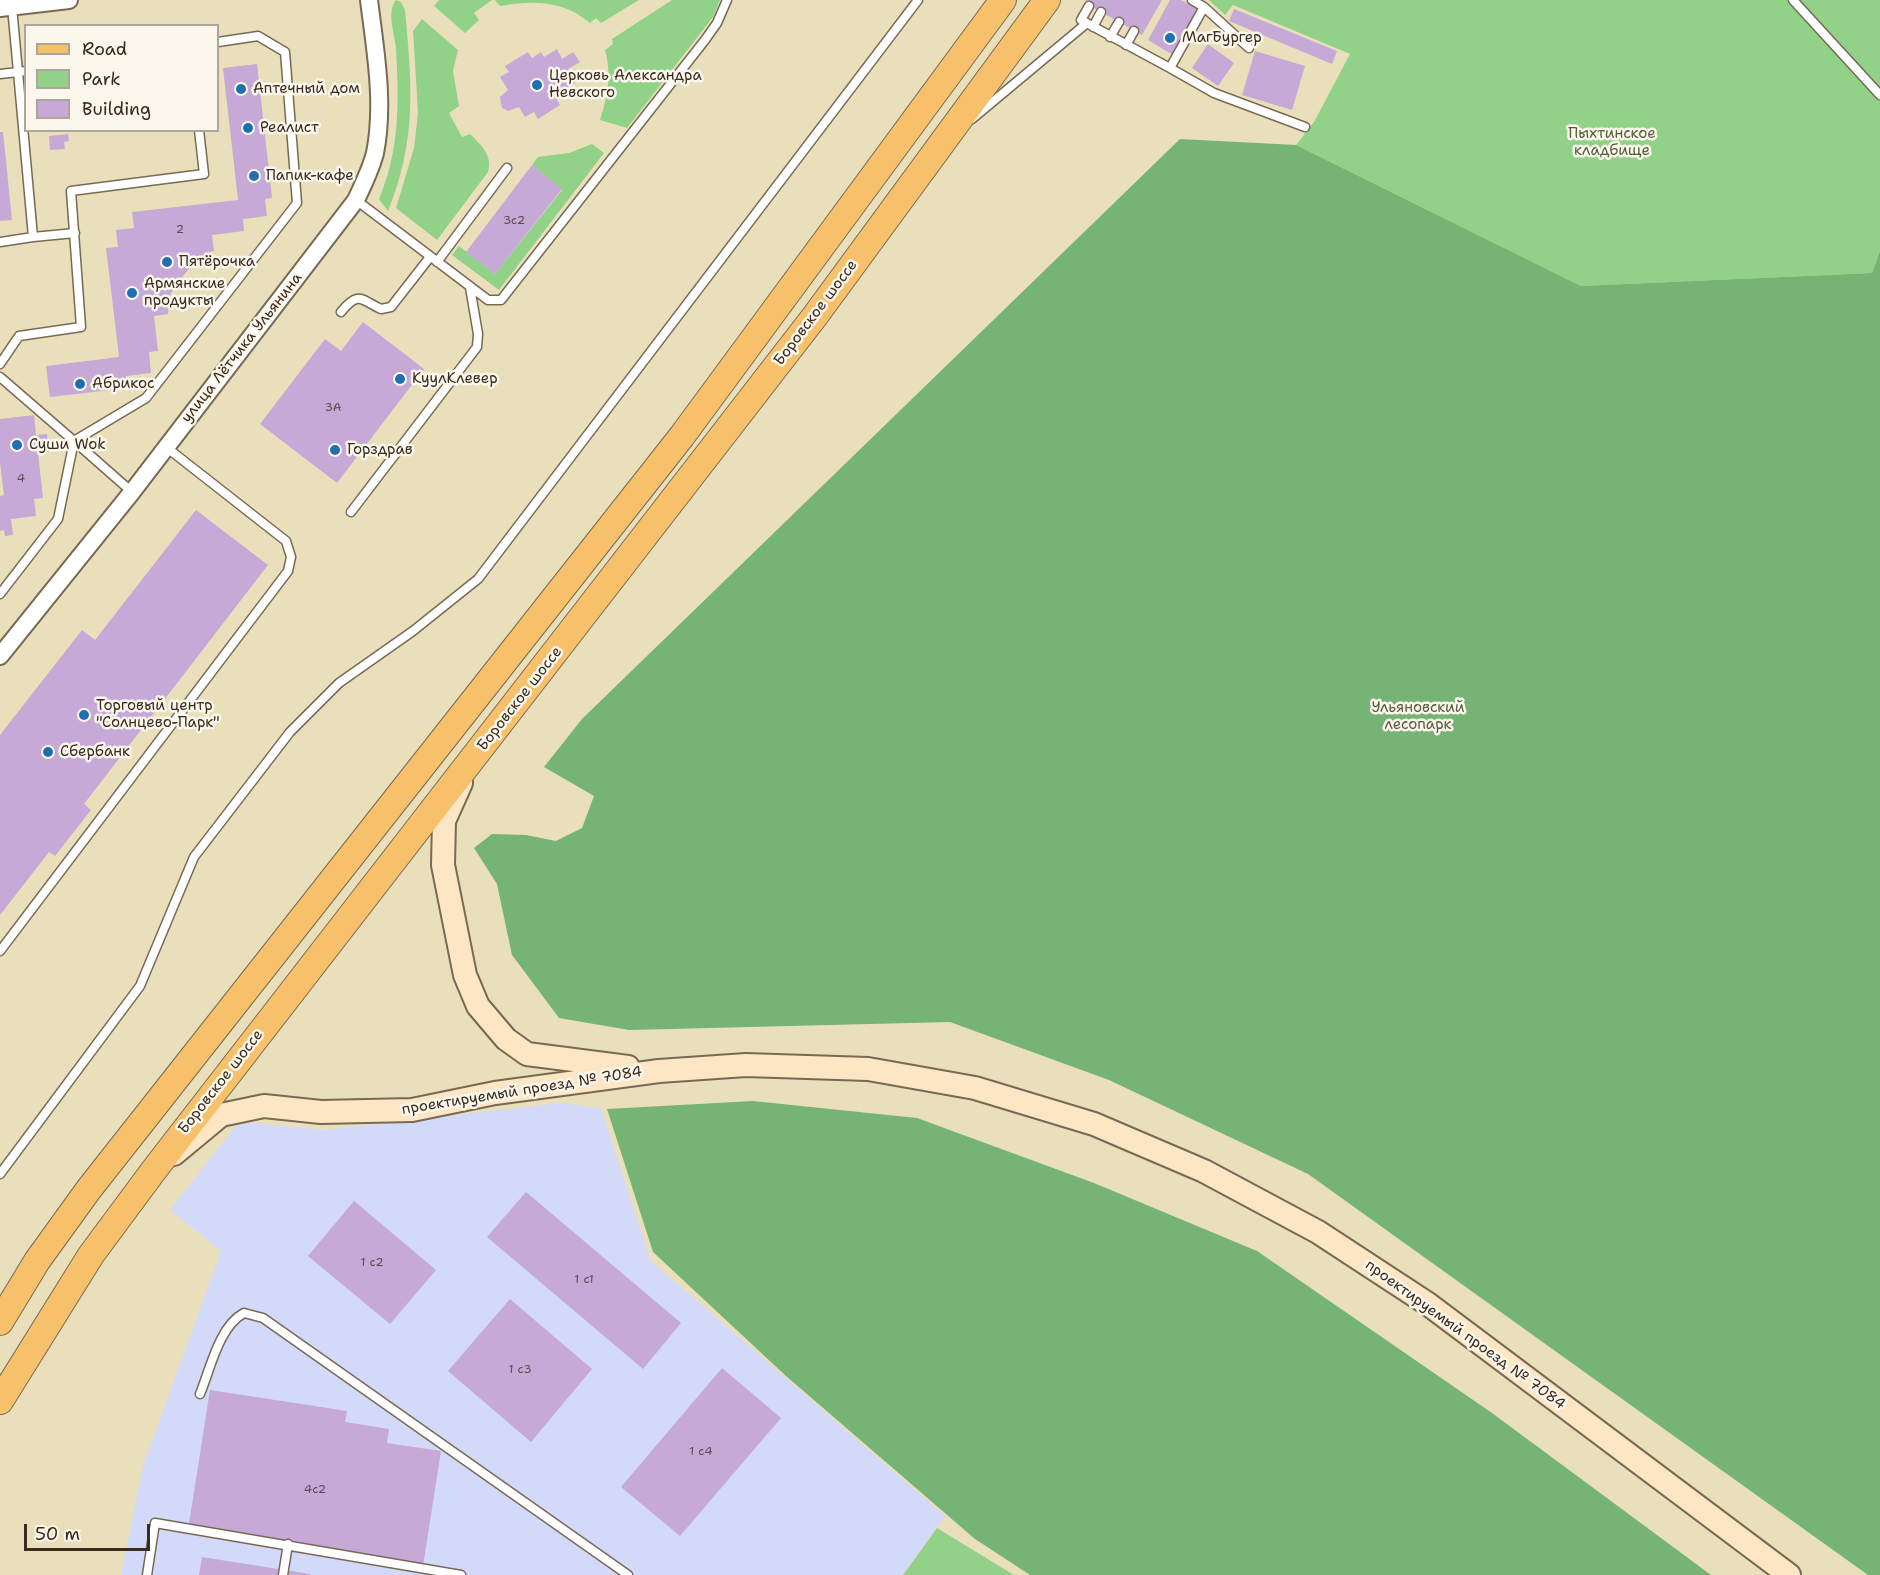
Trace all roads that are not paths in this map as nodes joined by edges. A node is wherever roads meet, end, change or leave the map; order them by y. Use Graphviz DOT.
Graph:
graph roads {
  1 [pos="69,0"];
  2 [pos="369,0"];
  3 [pos="727,0"];
  4 [pos="918,0"];
  5 [pos="991,0"];
  6 [pos="1003,0"];
  7 [pos="1047,0"];
  8 [pos="1192,0"];
  9 [pos="1793,0"];
  10 [pos="1089,6"];
  11 [pos="1204,7"];
  12 [pos="6,8"];
  13 [pos="1101,12"];
  14 [pos="1119,22"];
  15 [pos="985,25"];
  16 [pos="1090,25"];
  17 [pos="1134,31"];
  18 [pos="1110,37"];
  19 [pos="219,42"];
  20 [pos="1126,45"];
  21 [pos="1249,48"];
  22 [pos="1170,68"];
  23 [pos="22,71"];
  24 [pos="0,74"];
  25 [pos="1880,95"];
  26 [pos="24,101"];
  27 [pos="1305,127"];
  28 [pos="26,132"];
  29 [pos="200,132"];
  30 [pos="944,140"];
  31 [pos="507,168"];
  32 [pos="356,200"];
  33 [pos="75,233"];
  34 [pos="33,237"];
  35 [pos="0,242"];
  36 [pos="433,259"];
  37 [pos="470,287"];
  38 [pos="341,312"];
  39 [pos="0,364"];
  40 [pos="0,377"];
  41 [pos="74,441"];
  42 [pos="166,447"];
  43 [pos="132,492"];
  44 [pos="351,513"];
  45 [pos="0,594"];
  46 [pos="0,656"];
  47 [pos="468,766"];
  48 [pos="0,951"];
  49 [pos="659,1071"];
  50 [pos="154,1170"];
  51 [pos="0,1174"];
  52 [pos="37,1261"];
  53 [pos="0,1302"];
  54 [pos="0,1322"];
  55 [pos="200,1394"];
  56 [pos="0,1401"];
  57 [pos="288,1544"];
  58 [pos="147,1575"];
  59 [pos="283,1575"];
  60 [pos="461,1575"];
  61 [pos="627,1575"];
  62 [pos="1789,1575"];
  1 -- 12 [label="street"];
  2 -- 32 [label="street, улица Лётчика Ульянина"];
  3 -- 37 [label="lane"];
  4 -- 51 [label="lane"];
  5 -- 15 [label="street"];
  6 -- 15 [label="main road"];
  7 -- 30 [label="main road, Боровское шоссе"];
  8 -- 11 [label="lane"];
  9 -- 25 [label="lane"];
  10 -- 16 [label="lane"];
  11 -- 21 [label="lane"];
  11 -- 22 [label="lane"];
  12 -- 23 [label="lane"];
  13 -- 16 [label="lane"];
  14 -- 18 [label="lane"];
  15 -- 52 [label="main road"];
  16 -- 18 [label="lane"];
  16 -- 30 [label="lane"];
  17 -- 20 [label="lane"];
  18 -- 20 [label="lane"];
  19 -- 41 [label="lane"];
  20 -- 22 [label="lane"];
  22 -- 27 [label="lane"];
  23 -- 24 [label="lane"];
  23 -- 26 [label="lane"];
  28 -- 34 [label="lane"];
  29 -- 33 [label="lane"];
  30 -- 47 [label="main road, Боровское шоссе"];
  31 -- 36 [label="lane"];
  32 -- 36 [label="lane"];
  32 -- 42 [label="street, улица Лётчика Ульянина"];
  33 -- 34 [label="lane"];
  33 -- 39 [label="lane"];
  34 -- 35 [label="lane"];
  36 -- 37 [label="lane"];
  36 -- 38 [label="lane"];
  37 -- 44 [label="lane"];
  40 -- 41 [label="lane"];
  41 -- 43 [label="lane"];
  41 -- 45 [label="lane"];
  42 -- 43 [label="street, улица Лётчика Ульянина"];
  42 -- 48 [label="lane"];
  43 -- 46 [label="street, улица Лётчика Ульянина"];
  47 -- 49 [label="street, проектируемый проезд № 7084"];
  47 -- 50 [label="main road, Боровское шоссе"];
  49 -- 50 [label="street, проектируемый проезд № 7084"];
  49 -- 62 [label="street, проектируемый проезд № 7084"];
  50 -- 56 [label="main road, Боровское шоссе"];
  52 -- 53 [label="street"];
  52 -- 54 [label="main road"];
  55 -- 61 [label="lane"];
  57 -- 58 [label="lane"];
  57 -- 59 [label="lane"];
  57 -- 60 [label="lane"];
}
